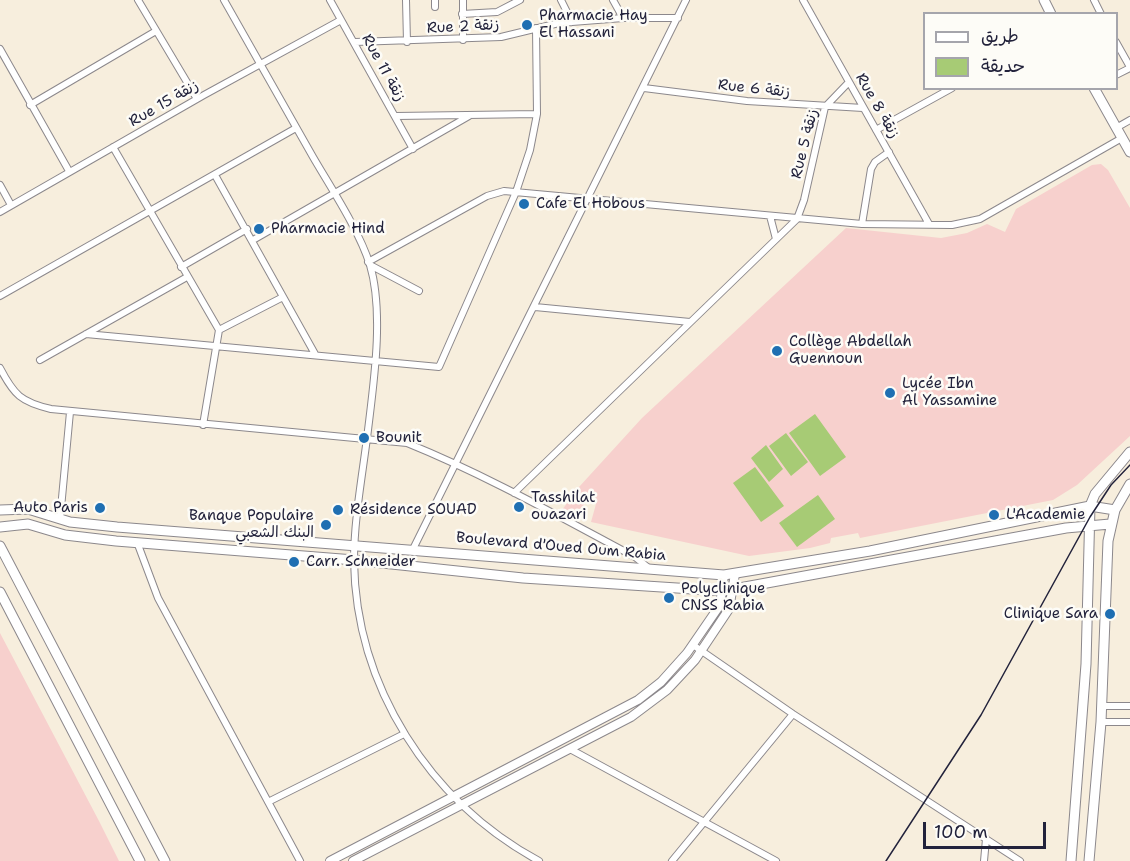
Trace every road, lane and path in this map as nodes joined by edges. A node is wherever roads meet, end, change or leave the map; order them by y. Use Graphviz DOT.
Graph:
graph roads {
  1 [pos="148,0"];
  2 [pos="224,0"];
  3 [pos="330,0"];
  4 [pos="406,0"];
  5 [pos="463,0"];
  6 [pos="520,0"];
  7 [pos="561,0"];
  8 [pos="613,0"];
  9 [pos="686,0"];
  10 [pos="803,0"];
  11 [pos="139,2"];
  12 [pos="462,14"];
  13 [pos="623,18"];
  14 [pos="678,18"];
  15 [pos="342,20"];
  16 [pos="572,22"];
  17 [pos="536,28"];
  18 [pos="156,31"];
  19 [pos="463,40"];
  20 [pos="355,42"];
  21 [pos="407,42"];
  22 [pos="1118,46"];
  23 [pos="0,49"];
  24 [pos="261,63"];
  25 [pos="1130,68"];
  26 [pos="849,82"];
  27 [pos="644,88"];
  28 [pos="948,90"];
  29 [pos="1095,90"];
  30 [pos="197,99"];
  31 [pos="30,105"];
  32 [pos="825,107"];
  33 [pos="863,108"];
  34 [pos="537,114"];
  35 [pos="396,116"];
  36 [pos="469,116"];
  37 [pos="1130,120"];
  38 [pos="296,128"];
  39 [pos="1116,128"];
  40 [pos="876,130"];
  41 [pos="1122,138"];
  42 [pos="113,147"];
  43 [pos="413,149"];
  44 [pos="889,152"];
  45 [pos="1130,152"];
  46 [pos="69,171"];
  47 [pos="215,175"];
  48 [pos="0,185"];
  49 [pos="516,192"];
  50 [pos="334,194"];
  51 [pos="586,198"];
  52 [pos="11,205"];
  53 [pos="0,212"];
  54 [pos="150,212"];
  55 [pos="770,216"];
  56 [pos="797,219"];
  57 [pos="862,224"];
  58 [pos="929,224"];
  59 [pos="247,230"];
  60 [pos="776,239"];
  61 [pos="253,240"];
  62 [pos="369,264"];
  63 [pos="182,267"];
  64 [pos="187,277"];
  65 [pos="419,291"];
  66 [pos="0,296"];
  67 [pos="283,297"];
  68 [pos="534,307"];
  69 [pos="690,322"];
  70 [pos="219,330"];
  71 [pos="86,334"];
  72 [pos="218,345"];
  73 [pos="315,354"];
  74 [pos="40,360"];
  75 [pos="376,361"];
  76 [pos="0,368"];
  77 [pos="70,412"];
  78 [pos="203,425"];
  79 [pos="367,439"];
  80 [pos="1130,452"];
  81 [pos="455,463"];
  82 [pos="1130,484"];
  83 [pos="514,493"];
  84 [pos="1090,506"];
  85 [pos="0,510"];
  86 [pos="1115,510"];
  87 [pos="60,519"];
  88 [pos="1110,524"];
  89 [pos="1090,525"];
  90 [pos="0,527"];
  91 [pos="137,542"];
  92 [pos="355,545"];
  93 [pos="0,546"];
  94 [pos="413,549"];
  95 [pos="354,560"];
  96 [pos="651,569"];
  97 [pos="735,574"];
  98 [pos="724,575"];
  99 [pos="734,590"];
  100 [pos="723,591"];
  101 [pos="0,592"];
  102 [pos="693,645"];
  103 [pos="701,651"];
  104 [pos="1102,706"];
  105 [pos="1130,706"];
  106 [pos="793,714"];
  107 [pos="1101,722"];
  108 [pos="1130,722"];
  109 [pos="404,734"];
  110 [pos="570,749"];
  111 [pos="453,797"];
  112 [pos="268,802"];
  113 [pos="461,805"];
  114 [pos="704,822"];
  115 [pos="986,839"];
  116 [pos="140,861"];
  117 [pos="165,861"];
  118 [pos="300,861"];
  119 [pos="330,861"];
  120 [pos="353,861"];
  121 [pos="539,861"];
  122 [pos="672,861"];
  123 [pos="776,861"];
  124 [pos="984,861"];
  125 [pos="1020,861"];
  126 [pos="1071,861"];
  127 [pos="1089,861"];
  1 -- 11 [label="street"];
  2 -- 24 [label="street"];
  3 -- 15 [label="street, Rue 11 زنقة"];
  4 -- 21 [label="street"];
  5 -- 12 [label="street"];
  6 -- 12 [label="street"];
  7 -- 16 [label="street"];
  8 -- 13 [label="street"];
  9 -- 14 [label="street"];
  10 -- 26 [label="street, Rue 8 زنقة"];
  11 -- 18 [label="street"];
  12 -- 19 [label="street"];
  13 -- 14 [label="street, Rue 2 زنقة"];
  13 -- 16 [label="street, Rue 2 زنقة"];
  14 -- 27 [label="street"];
  15 -- 20 [label="street, Rue 11 زنقة"];
  15 -- 24 [label="street, Rue 15 زنقة"];
  16 -- 17 [label="street, Rue 2 زنقة"];
  17 -- 19 [label="street, Rue 2 زنقة"];
  17 -- 34 [label="street"];
  18 -- 30 [label="street"];
  18 -- 31 [label="street"];
  19 -- 21 [label="street, Rue 2 زنقة"];
  20 -- 21 [label="street, Rue 2 زنقة"];
  20 -- 35 [label="street, Rue 11 زنقة"];
  22 -- 25 [label="street"];
  23 -- 31 [label="street"];
  24 -- 30 [label="street, Rue 15 زنقة"];
  24 -- 38 [label="street"];
  26 -- 32 [label="street, Rue 5 زنقة"];
  26 -- 33 [label="street, Rue 8 زنقة"];
  27 -- 32 [label="street, Rue 6 زنقة"];
  27 -- 51 [label="street"];
  28 -- 40 [label="street"];
  29 -- 39 [label="main road"];
  30 -- 42 [label="street, Rue 15 زنقة"];
  31 -- 46 [label="street"];
  32 -- 33 [label="street, Rue 6 زنقة"];
  32 -- 56 [label="street, Rue 5 زنقة"];
  33 -- 40 [label="street, Rue 8 زنقة"];
  34 -- 36 [label="street"];
  34 -- 49 [label="street"];
  35 -- 36 [label="street"];
  35 -- 43 [label="street, Rue 11 زنقة"];
  36 -- 43 [label="street"];
  37 -- 39 [label="street"];
  38 -- 47 [label="street"];
  38 -- 50 [label="street"];
  39 -- 41 [label="main road"];
  40 -- 44 [label="street, Rue 8 زنقة"];
  41 -- 45 [label="main road"];
  41 -- 58 [label="street"];
  42 -- 46 [label="street, Rue 15 زنقة"];
  42 -- 54 [label="street"];
  43 -- 50 [label="street"];
  44 -- 57 [label="street"];
  44 -- 58 [label="street, Rue 8 زنقة"];
  46 -- 52 [label="street, Rue 15 زنقة"];
  47 -- 54 [label="street"];
  47 -- 59 [label="street"];
  48 -- 52 [label="street"];
  49 -- 51 [label="street"];
  49 -- 62 [label="street"];
  49 -- 75 [label="street"];
  50 -- 61 [label="street"];
  50 -- 62 [label="street"];
  51 -- 55 [label="street"];
  51 -- 68 [label="street"];
  52 -- 53 [label="street, Rue 15 زنقة"];
  54 -- 63 [label="street"];
  54 -- 66 [label="street"];
  55 -- 56 [label="street"];
  55 -- 60 [label="street"];
  56 -- 57 [label="street"];
  56 -- 60 [label="street"];
  57 -- 58 [label="street"];
  59 -- 61 [label="street"];
  59 -- 63 [label="street"];
  60 -- 69 [label="street"];
  61 -- 67 [label="street"];
  62 -- 65 [label="street"];
  62 -- 75 [label="street"];
  63 -- 64 [label="street"];
  64 -- 70 [label="street"];
  64 -- 71 [label="street"];
  67 -- 70 [label="street"];
  67 -- 73 [label="street"];
  68 -- 69 [label="street"];
  68 -- 81 [label="street"];
  69 -- 83 [label="street"];
  70 -- 72 [label="street"];
  71 -- 72 [label="street"];
  71 -- 74 [label="street"];
  72 -- 73 [label="street"];
  72 -- 78 [label="street"];
  73 -- 75 [label="street"];
  75 -- 79 [label="street"];
  76 -- 77 [label="street"];
  77 -- 78 [label="street"];
  77 -- 87 [label="street"];
  78 -- 79 [label="street"];
  79 -- 81 [label="street"];
  79 -- 92 [label="street"];
  80 -- 84 [label="main road"];
  81 -- 83 [label="street"];
  81 -- 94 [label="street"];
  82 -- 86 [label="main road"];
  83 -- 96 [label="street"];
  84 -- 86 [label="main road, Boulevard d'Oued Oum Rabia"];
  84 -- 89 [label="main road"];
  84 -- 97 [label="main road, Boulevard d'Oued Oum Rabia"];
  85 -- 87 [label="main road, Boulevard d'Oued Oum Rabia"];
  86 -- 88 [label="main road"];
  87 -- 92 [label="main road, Boulevard d'Oued Oum Rabia"];
  88 -- 89 [label="main road"];
  88 -- 104 [label="main road"];
  89 -- 99 [label="main road"];
  89 -- 126 [label="main road"];
  90 -- 91 [label="main road"];
  91 -- 95 [label="main road"];
  91 -- 112 [label="street"];
  92 -- 94 [label="main road, Boulevard d'Oued Oum Rabia"];
  92 -- 95 [label="street"];
  93 -- 117 [label="main road"];
  94 -- 96 [label="main road, Boulevard d'Oued Oum Rabia"];
  95 -- 100 [label="main road"];
  95 -- 109 [label="street"];
  96 -- 98 [label="main road, Boulevard d'Oued Oum Rabia"];
  97 -- 98 [label="main road, Boulevard d'Oued Oum Rabia"];
  97 -- 99 [label="street"];
  98 -- 100 [label="street"];
  99 -- 100 [label="main road"];
  99 -- 103 [label="street"];
  100 -- 102 [label="street"];
  101 -- 116 [label="main road"];
  102 -- 103 [label="street"];
  102 -- 111 [label="street"];
  103 -- 106 [label="street"];
  103 -- 110 [label="street"];
  104 -- 105 [label="street"];
  104 -- 107 [label="main road"];
  106 -- 114 [label="street"];
  106 -- 115 [label="street"];
  107 -- 108 [label="street"];
  107 -- 127 [label="main road"];
  109 -- 111 [label="street"];
  109 -- 112 [label="street"];
  110 -- 113 [label="street"];
  110 -- 114 [label="street"];
  111 -- 113 [label="street"];
  111 -- 119 [label="street"];
  112 -- 118 [label="street"];
  113 -- 120 [label="street"];
  113 -- 121 [label="street"];
  114 -- 122 [label="street"];
  114 -- 123 [label="street"];
  115 -- 124 [label="street"];
  115 -- 125 [label="street"];
}
